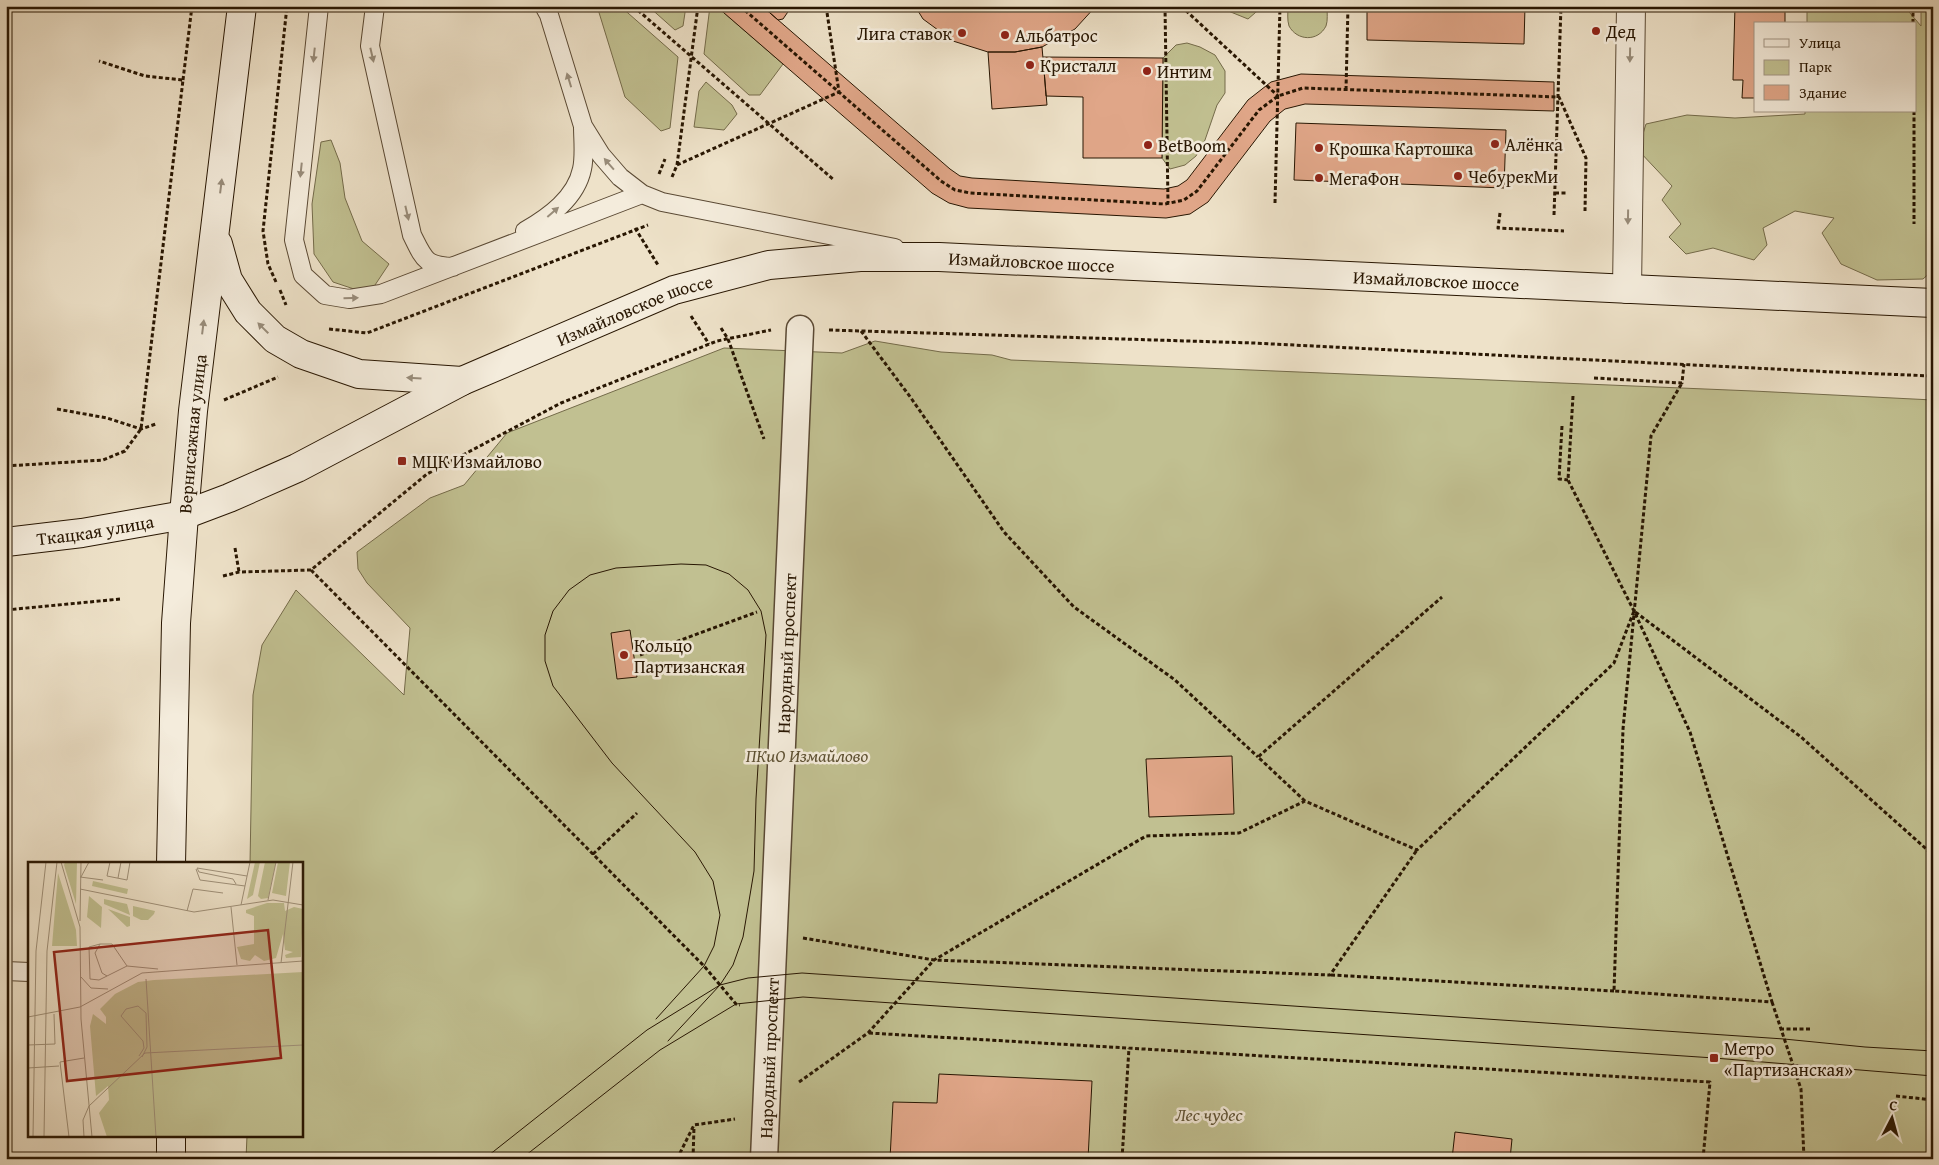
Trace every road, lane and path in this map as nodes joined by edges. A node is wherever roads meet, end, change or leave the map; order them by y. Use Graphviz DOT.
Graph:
graph roads {
  1 [pos="192,6"];
  2 [pos="242,6"];
  3 [pos="287,6"];
  4 [pos="319,6"];
  5 [pos="374,6"];
  6 [pos="544,6"];
  7 [pos="633,6"];
  8 [pos="698,6"];
  9 [pos="740,6"];
  10 [pos="826,6"];
  11 [pos="1165,6"];
  12 [pos="1181,6"];
  13 [pos="1280,6"];
  14 [pos="1348,6"];
  15 [pos="1561,6"];
  16 [pos="1631,6"];
  17 [pos="1914,6"];
  18 [pos="1914,22"];
  19 [pos="692,57"];
  20 [pos="99,61"];
  21 [pos="183,80"];
  22 [pos="1346,90"];
  23 [pos="839,92"];
  24 [pos="1278,96"];
  25 [pos="1559,96"];
  26 [pos="1914,112"];
  27 [pos="769,124"];
  28 [pos="584,126"];
  29 [pos="666,159"];
  30 [pos="677,165"];
  31 [pos="834,180"];
  32 [pos="669,184"];
  33 [pos="1555,193"];
  34 [pos="1566,193"];
  35 [pos="645,196"];
  36 [pos="1168,203"];
  37 [pos="1275,203"];
  38 [pos="1585,211"];
  39 [pos="1500,213"];
  40 [pos="1554,215"];
  41 [pos="653,224"];
  42 [pos="1914,224"];
  43 [pos="635,229"];
  44 [pos="262,231"];
  45 [pos="1564,231"];
  46 [pos="215,234"];
  47 [pos="482,256"];
  48 [pos="939,257"];
  49 [pos="454,267"];
  50 [pos="1627,289"];
  51 [pos="674,290"];
  52 [pos="1933,303"];
  53 [pos="721,328"];
  54 [pos="327,329"];
  55 [pos="800,329"];
  56 [pos="861,331"];
  57 [pos="728,339"];
  58 [pos="709,344"];
  59 [pos="1684,364"];
  60 [pos="281,376"];
  61 [pos="1933,376"];
  62 [pos="1594,378"];
  63 [pos="462,381"];
  64 [pos="1682,382"];
  65 [pos="1573,396"];
  66 [pos="224,400"];
  67 [pos="58,409"];
  68 [pos="156,424"];
  69 [pos="1562,426"];
  70 [pos="141,429"];
  71 [pos="765,442"];
  72 [pos="6,466"];
  73 [pos="1568,480"];
  74 [pos="184,515"];
  75 [pos="6,542"];
  76 [pos="236,548"];
  77 [pos="311,570"];
  78 [pos="239,572"];
  79 [pos="223,576"];
  80 [pos="1442,596"];
  81 [pos="120,598"];
  82 [pos="788,602"];
  83 [pos="6,610"];
  84 [pos="1634,611"];
  85 [pos="640,655"];
  86 [pos="1258,757"];
  87 [pos="1305,801"];
  88 [pos="637,813"];
  89 [pos="1417,850"];
  90 [pos="593,854"];
  91 [pos="1933,855"];
  92 [pos="171,862"];
  93 [pos="774,933"];
  94 [pos="934,960"];
  95 [pos="6,971"];
  96 [pos="28,972"];
  97 [pos="1330,976"];
  98 [pos="1614,991"];
  99 [pos="1772,1002"];
  100 [pos="770,1010"];
  101 [pos="1780,1029"];
  102 [pos="1812,1029"];
  103 [pos="868,1033"];
  104 [pos="1129,1048"];
  105 [pos="1767,1074"];
  106 [pos="1796,1076"];
  107 [pos="1896,1096"];
  108 [pos="1933,1100"];
  109 [pos="765,1115"];
  110 [pos="694,1125"];
  111 [pos="171,1138"];
  112 [pos="171,1159"];
  113 [pos="677,1159"];
  114 [pos="693,1159"];
  115 [pos="764,1159"];
  116 [pos="1122,1159"];
  117 [pos="1703,1159"];
  118 [pos="1804,1159"];
  1 -- 21 [label="path"];
  46 -- 2 [label="main road, Вернисажная улица, one-way"];
  3 -- 44 [label="path"];
  4 -- 49 [label="lane, one-way"];
  5 -- 49 [label="lane, one-way"];
  28 -- 6 [label="lane, one-way"];
  7 -- 19 [label="path"];
  8 -- 19 [label="path"];
  9 -- 23 [label="path"];
  10 -- 23 [label="path"];
  11 -- 36 [label="path"];
  12 -- 24 [label="path"];
  13 -- 24 [label="path"];
  14 -- 22 [label="path"];
  15 -- 25 [label="path"];
  16 -- 50 [label="main road, one-way"];
  17 -- 18 [label="path"];
  19 -- 27 [label="path"];
  19 -- 30 [label="path"];
  20 -- 21 [label="path"];
  21 -- 70 [label="path"];
  22 -- 24 [label="path"];
  22 -- 25 [label="path"];
  23 -- 27 [label="path"];
  23 -- 36 [label="path"];
  24 -- 36 [label="path"];
  24 -- 37 [label="path"];
  25 -- 33 [label="path"];
  25 -- 38 [label="path"];
  26 -- 42 [label="path"];
  27 -- 30 [label="path"];
  27 -- 31 [label="path"];
  35 -- 28 [label="lane, one-way"];
  47 -- 28 [label="lane, one-way"];
  29 -- 35 [label="path"];
  30 -- 32 [label="path"];
  33 -- 34 [label="path"];
  33 -- 40 [label="path"];
  35 -- 43 [label="path"];
  35 -- 47 [label="lane"];
  35 -- 48 [label="lane"];
  39 -- 45 [label="path"];
  41 -- 43 [label="path"];
  43 -- 51 [label="path"];
  43 -- 54 [label="path"];
  63 -- 46 [label="main road, one-way"];
  74 -- 46 [label="main road, Вернисажная улица, one-way"];
  47 -- 49 [label="lane"];
  48 -- 50 [label="main road, Измайловское шоссе"];
  48 -- 51 [label="main road, Измайловское шоссе"];
  50 -- 52 [label="main road, Измайловское шоссе"];
  51 -- 58 [label="path"];
  51 -- 63 [label="main road, Измайловское шоссе"];
  53 -- 57 [label="path"];
  55 -- 56 [label="path"];
  55 -- 57 [label="path"];
  55 -- 82 [label="street, Народный проспект"];
  56 -- 59 [label="path"];
  56 -- 86 [label="path"];
  57 -- 58 [label="path"];
  57 -- 71 [label="path"];
  58 -- 77 [label="path"];
  59 -- 61 [label="path"];
  59 -- 64 [label="path"];
  60 -- 66 [label="path"];
  62 -- 64 [label="path"];
  63 -- 74 [label="main road, Измайловское шоссе"];
  64 -- 84 [label="path"];
  65 -- 73 [label="path"];
  67 -- 70 [label="path"];
  68 -- 70 [label="path"];
  69 -- 73 [label="path"];
  70 -- 72 [label="path"];
  73 -- 84 [label="path"];
  74 -- 75 [label="main road, Ткацкая улица"];
  74 -- 92 [label="main road, Вернисажная улица"];
  76 -- 78 [label="path"];
  77 -- 78 [label="path"];
  77 -- 90 [label="path"];
  78 -- 79 [label="path"];
  80 -- 86 [label="path"];
  81 -- 83 [label="path"];
  82 -- 85 [label="path"];
  82 -- 93 [label="street, Народный проспект"];
  84 -- 89 [label="path"];
  84 -- 91 [label="path"];
  84 -- 98 [label="path"];
  84 -- 99 [label="path"];
  86 -- 87 [label="path"];
  87 -- 89 [label="path"];
  87 -- 94 [label="path"];
  88 -- 90 [label="path"];
  89 -- 97 [label="path"];
  90 -- 100 [label="path"];
  93 -- 94 [label="path"];
  93 -- 100 [label="street, Народный проспект"];
  94 -- 97 [label="path"];
  94 -- 103 [label="path"];
  95 -- 96 [label="lane"];
  97 -- 98 [label="path"];
  98 -- 99 [label="path"];
  99 -- 101 [label="path"];
  100 -- 109 [label="street, Народный проспект"];
  101 -- 102 [label="path"];
  101 -- 106 [label="path"];
  103 -- 104 [label="path"];
  103 -- 109 [label="path"];
  104 -- 116 [label="path"];
  104 -- 117 [label="path"];
  105 -- 106 [label="path"];
  106 -- 118 [label="path"];
  107 -- 108 [label="path"];
  109 -- 110 [label="path"];
  109 -- 115 [label="street, Народный проспект"];
  110 -- 113 [label="path"];
  110 -- 114 [label="path"];
  111 -- 112 [label="main road"];
}
